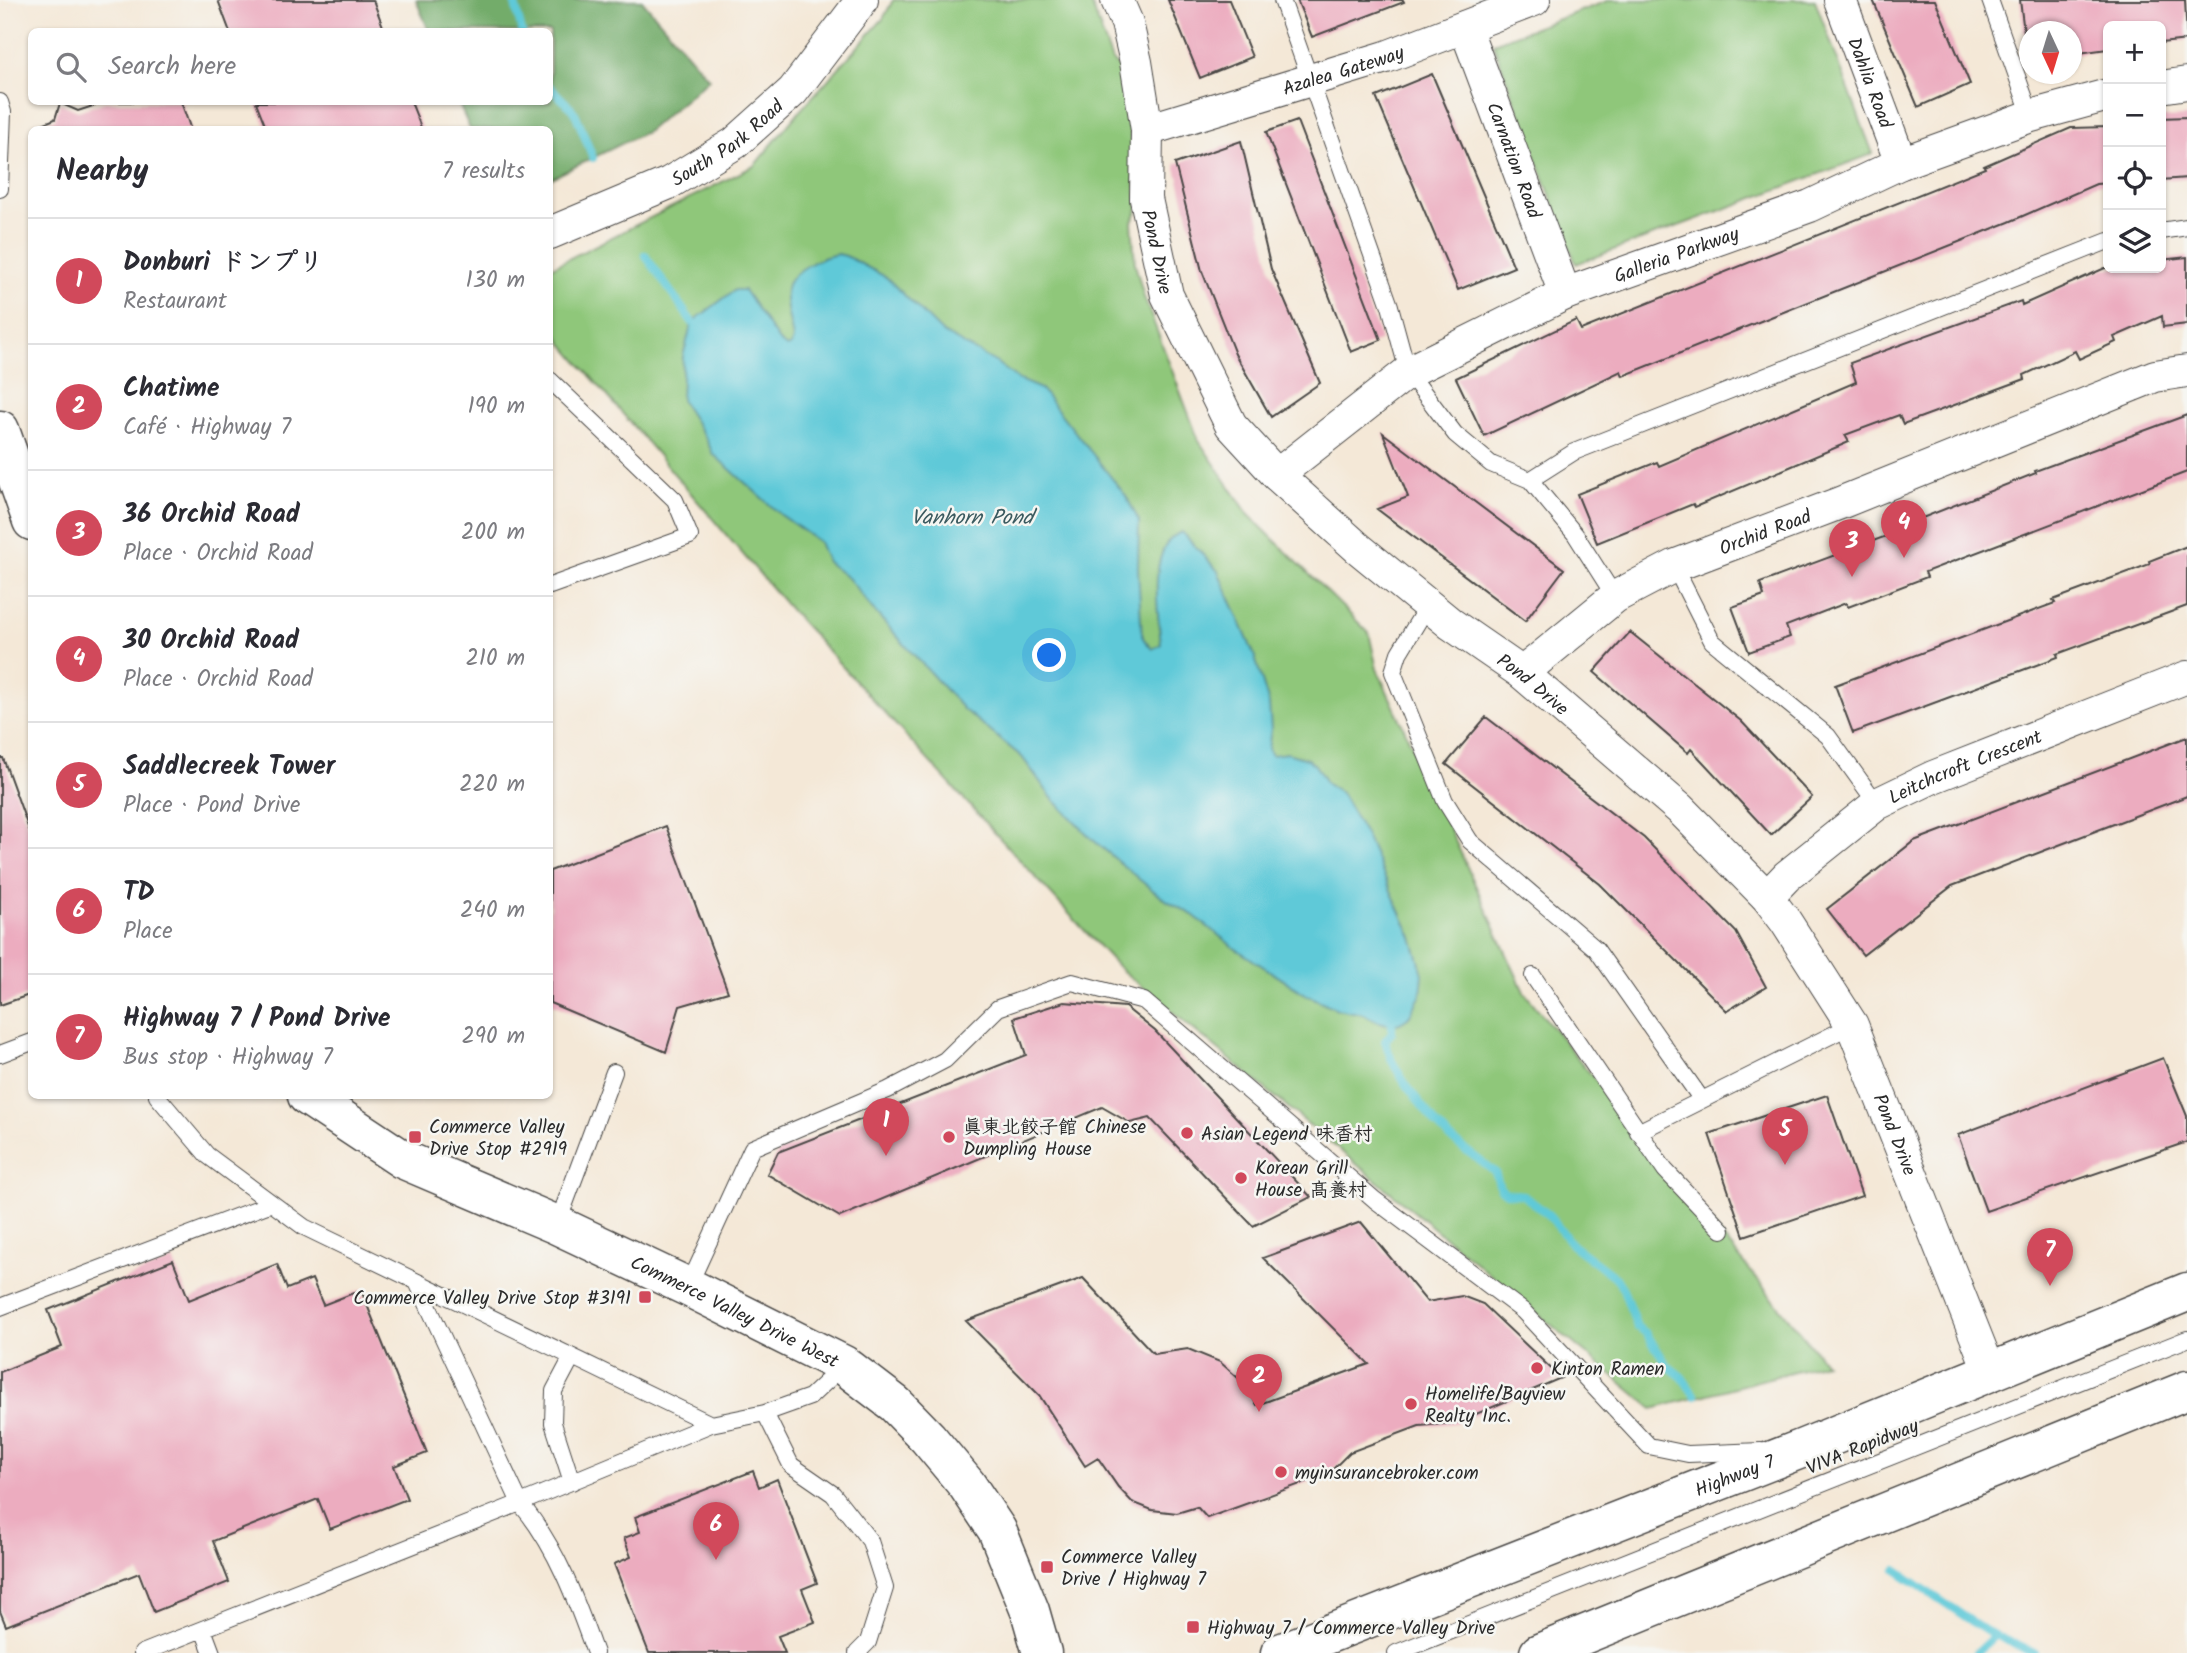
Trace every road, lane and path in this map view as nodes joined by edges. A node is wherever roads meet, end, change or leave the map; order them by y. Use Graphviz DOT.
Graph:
graph roads {
  1 [pos="862,0"];
  2 [pos="1117,0"];
  3 [pos="1282,0"];
  4 [pos="1534,0"];
  5 [pos="1840,0"];
  6 [pos="1990,0"];
  7 [pos="1481,14"];
  8 [pos="1309,80"];
  9 [pos="2187,83"];
  10 [pos="2166,86"];
  11 [pos="2103,96"];
  12 [pos="0,102"];
  13 [pos="2031,116"];
  14 [pos="1147,130"];
  15 [pos="1901,163"];
  16 [pos="0,189"];
  17 [pos="2187,227"];
  18 [pos="2166,230"];
  19 [pos="553,232"];
  20 [pos="2103,243"];
  21 [pos="1565,294"];
  22 [pos="2187,371"];
  23 [pos="1408,372"];
  24 [pos="553,383"];
  25 [pos="10,444"];
  26 [pos="1277,475"];
  27 [pos="1530,480"];
  28 [pos="28,506"];
  29 [pos="1674,566"];
  30 [pos="553,585"];
  31 [pos="1615,597"];
  32 [pos="1428,605"];
  33 [pos="1522,673"];
  34 [pos="2187,677"];
  35 [pos="1877,804"];
  36 [pos="1766,897"];
  37 [pos="1533,976"];
  38 [pos="1852,1024"];
  39 [pos="28,1044"];
  40 [pos="0,1054"];
  41 [pos="614,1072"];
  42 [pos="160,1099"];
  43 [pos="312,1099"];
  44 [pos="1702,1100"];
  45 [pos="1638,1132"];
  46 [pos="272,1203"];
  47 [pos="556,1225"];
  48 [pos="1723,1230"];
  49 [pos="417,1282"];
  50 [pos="688,1287"];
  51 [pos="2187,1292"];
  52 [pos="0,1307"];
  53 [pos="2187,1339"];
  54 [pos="572,1357"];
  55 [pos="844,1365"];
  56 [pos="1990,1372"];
  57 [pos="2187,1390"];
  58 [pos="765,1413"];
  59 [pos="711,1424"];
  60 [pos="1801,1449"];
  61 [pos="572,1482"];
  62 [pos="520,1503"];
  63 [pos="203,1629"];
  64 [pos="142,1653"];
  65 [pos="212,1653"];
  66 [pos="595,1653"];
  67 [pos="857,1653"];
  68 [pos="1042,1653"];
  69 [pos="1280,1653"];
  70 [pos="1396,1653"];
  71 [pos="1539,1653"];
  1 -- 19 [label="street, South Park Road"];
  2 -- 14 [label="street, Pond Drive"];
  3 -- 8 [label="lane"];
  4 -- 7 [label="street, Azalea Gateway"];
  5 -- 15 [label="street, Dahlia Road"];
  6 -- 13 [label="lane"];
  7 -- 8 [label="street, Azalea Gateway"];
  7 -- 21 [label="street, Carnation Road"];
  8 -- 14 [label="street, Azalea Gateway"];
  8 -- 23 [label="lane"];
  9 -- 10 [label="street"];
  11 -- 13 [label="street, Galleria Parkway"];
  12 -- 16 [label="lane"];
  13 -- 15 [label="street, Galleria Parkway"];
  14 -- 26 [label="street, Pond Drive"];
  15 -- 21 [label="street, Galleria Parkway"];
  17 -- 18 [label="lane"];
  20 -- 27 [label="lane"];
  21 -- 23 [label="street, Galleria Parkway"];
  22 -- 29 [label="street, Orchid Road"];
  23 -- 26 [label="street, Galleria Parkway"];
  23 -- 27 [label="lane"];
  24 -- 30 [label="lane"];
  25 -- 28 [label="main road"];
  26 -- 32 [label="street, Pond Drive"];
  27 -- 31 [label="lane"];
  29 -- 31 [label="street, Orchid Road"];
  29 -- 35 [label="lane"];
  31 -- 33 [label="street, Orchid Road"];
  32 -- 33 [label="street, Pond Drive"];
  32 -- 44 [label="lane"];
  33 -- 36 [label="street, Pond Drive"];
  34 -- 35 [label="street, Leitchcroft Crescent"];
  35 -- 36 [label="street, Leitchcroft Crescent"];
  36 -- 38 [label="street, Pond Drive"];
  37 -- 45 [label="lane"];
  38 -- 44 [label="lane"];
  38 -- 56 [label="street, Pond Drive"];
  39 -- 40 [label="lane"];
  41 -- 47 [label="lane"];
  42 -- 46 [label="lane"];
  43 -- 47 [label="main road, Commerce Valley Drive West"];
  44 -- 45 [label="lane"];
  45 -- 48 [label="lane"];
  46 -- 49 [label="lane"];
  46 -- 52 [label="lane"];
  47 -- 50 [label="main road, Commerce Valley Drive West"];
  49 -- 54 [label="lane"];
  49 -- 62 [label="lane"];
  50 -- 55 [label="main road, Commerce Valley Drive West"];
  50 -- 60 [label="lane"];
  51 -- 56 [label="main road, Highway 7"];
  53 -- 70 [label="lane, VIVA Rapidway"];
  54 -- 59 [label="lane"];
  54 -- 61 [label="lane"];
  55 -- 58 [label="lane"];
  55 -- 68 [label="main road, Commerce Valley Drive West"];
  56 -- 60 [label="main road, Highway 7"];
  57 -- 71 [label="main road"];
  58 -- 59 [label="lane"];
  58 -- 67 [label="lane"];
  59 -- 61 [label="lane"];
  60 -- 69 [label="main road, Highway 7"];
  61 -- 62 [label="lane"];
  62 -- 63 [label="lane"];
  62 -- 66 [label="lane"];
  63 -- 64 [label="lane"];
  63 -- 65 [label="lane"];
}
